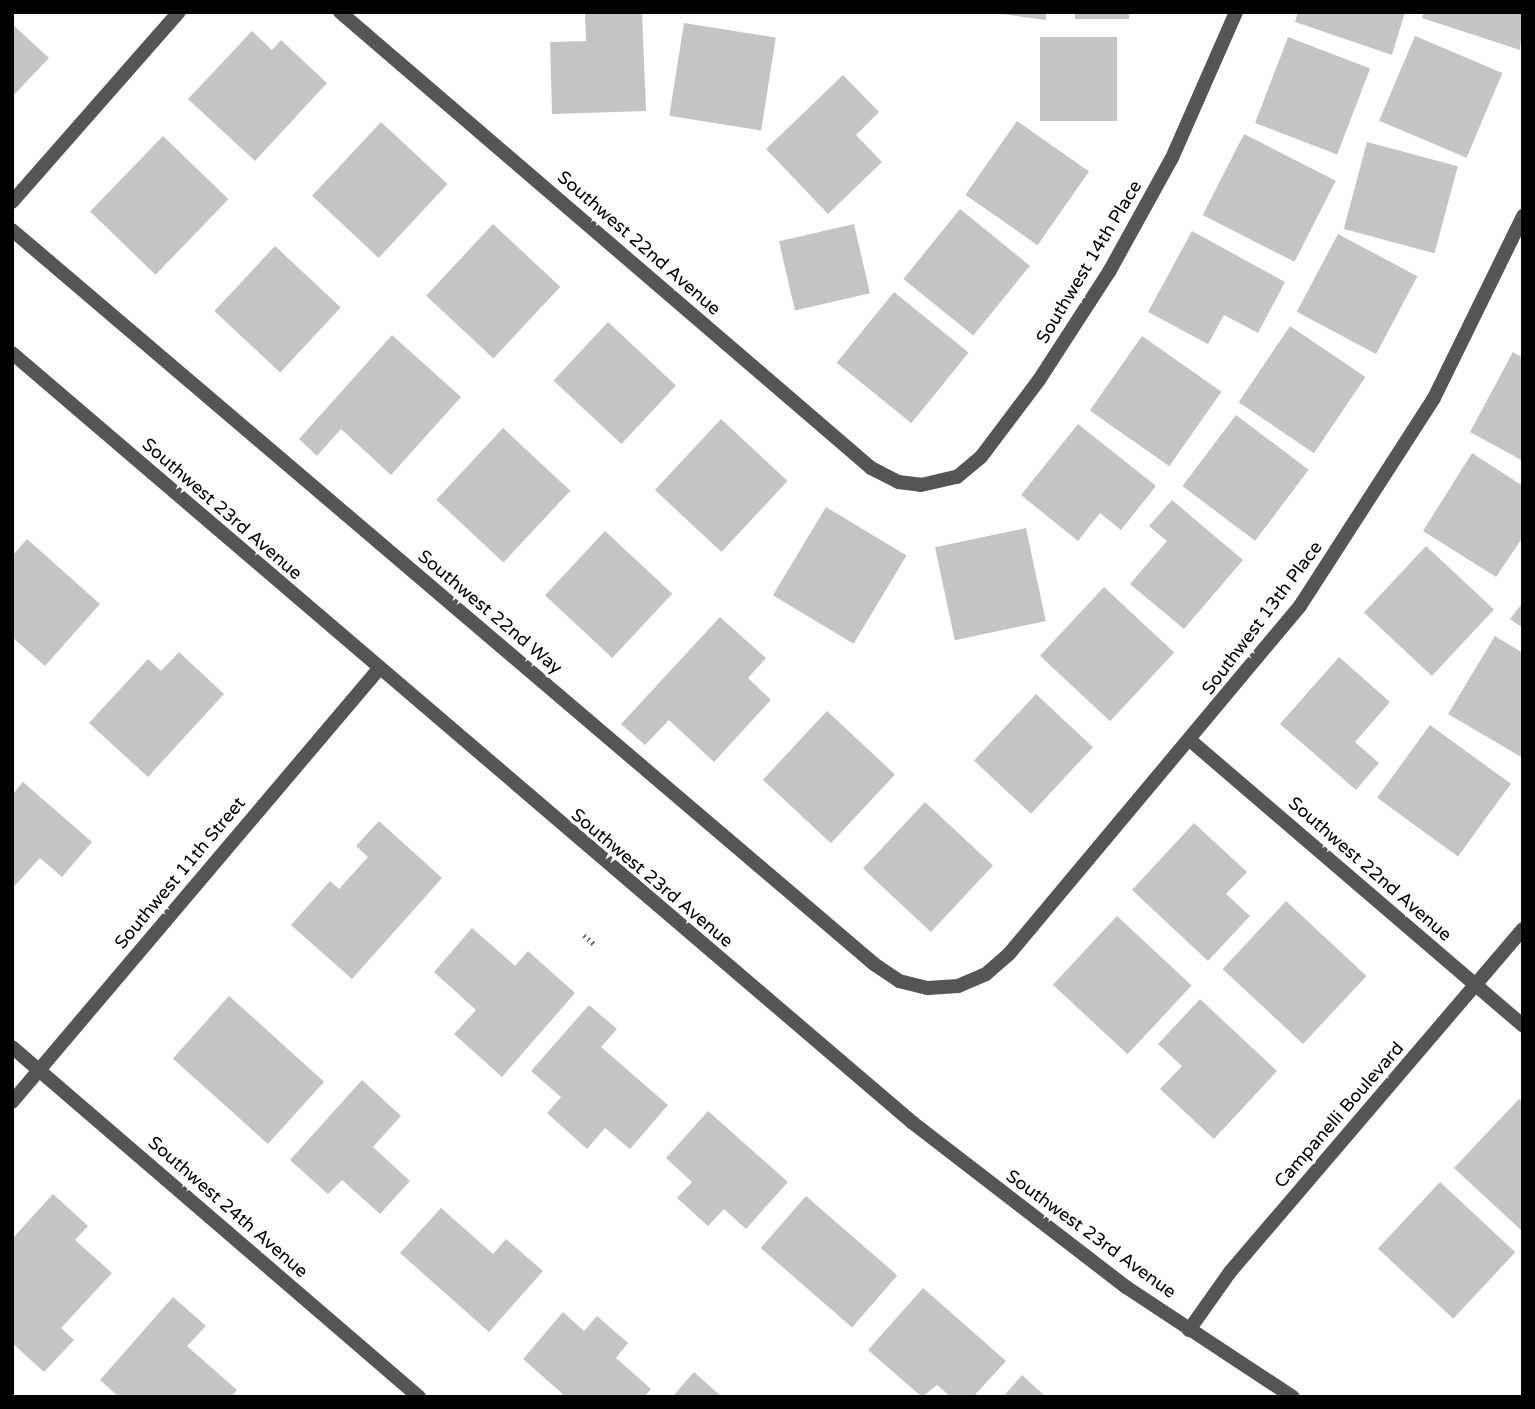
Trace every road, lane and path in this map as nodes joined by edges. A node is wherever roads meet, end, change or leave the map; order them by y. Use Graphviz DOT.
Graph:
graph roads {
  1 [pos="179,12"];
  2 [pos="340,12"];
  3 [pos="1237,12"];
  4 [pos="12,202"];
  5 [pos="1523,216"];
  6 [pos="12,230"];
  7 [pos="12,354"];
  8 [pos="921,485"];
  9 [pos="378,670"];
  10 [pos="1191,741"];
  11 [pos="1523,929"];
  12 [pos="584,935"];
  13 [pos="595,945"];
  14 [pos="1476,985"];
  15 [pos="958,986"];
  16 [pos="1523,1026"];
  17 [pos="12,1047"];
  18 [pos="39,1070"];
  19 [pos="12,1102"];
  20 [pos="1189,1330"];
  21 [pos="419,1397"];
  22 [pos="1293,1397"];
  1 -- 4 [label="street"];
  2 -- 8 [label="street, Southwest 22nd Avenue"];
  3 -- 8 [label="street, Southwest 14th Place"];
  5 -- 10 [label="street, Southwest 13th Place"];
  6 -- 15 [label="street, Southwest 22nd Way"];
  7 -- 9 [label="street, Southwest 23rd Avenue"];
  9 -- 18 [label="street, Southwest 11th Street"];
  9 -- 20 [label="street, Southwest 23rd Avenue"];
  10 -- 14 [label="street, Southwest 22nd Avenue"];
  10 -- 15 [label="street, Southwest 13th Place"];
  11 -- 14 [label="street, Campanelli Boulevard"];
  12 -- 13 [label="path"];
  14 -- 16 [label="street, Southwest 22nd Avenue"];
  14 -- 20 [label="street, Campanelli Boulevard"];
  17 -- 18 [label="street, Southwest 24th Avenue"];
  18 -- 19 [label="street, Southwest 11th Street"];
  18 -- 21 [label="street, Southwest 24th Avenue"];
  20 -- 22 [label="street, Southwest 23rd Avenue"];
}
